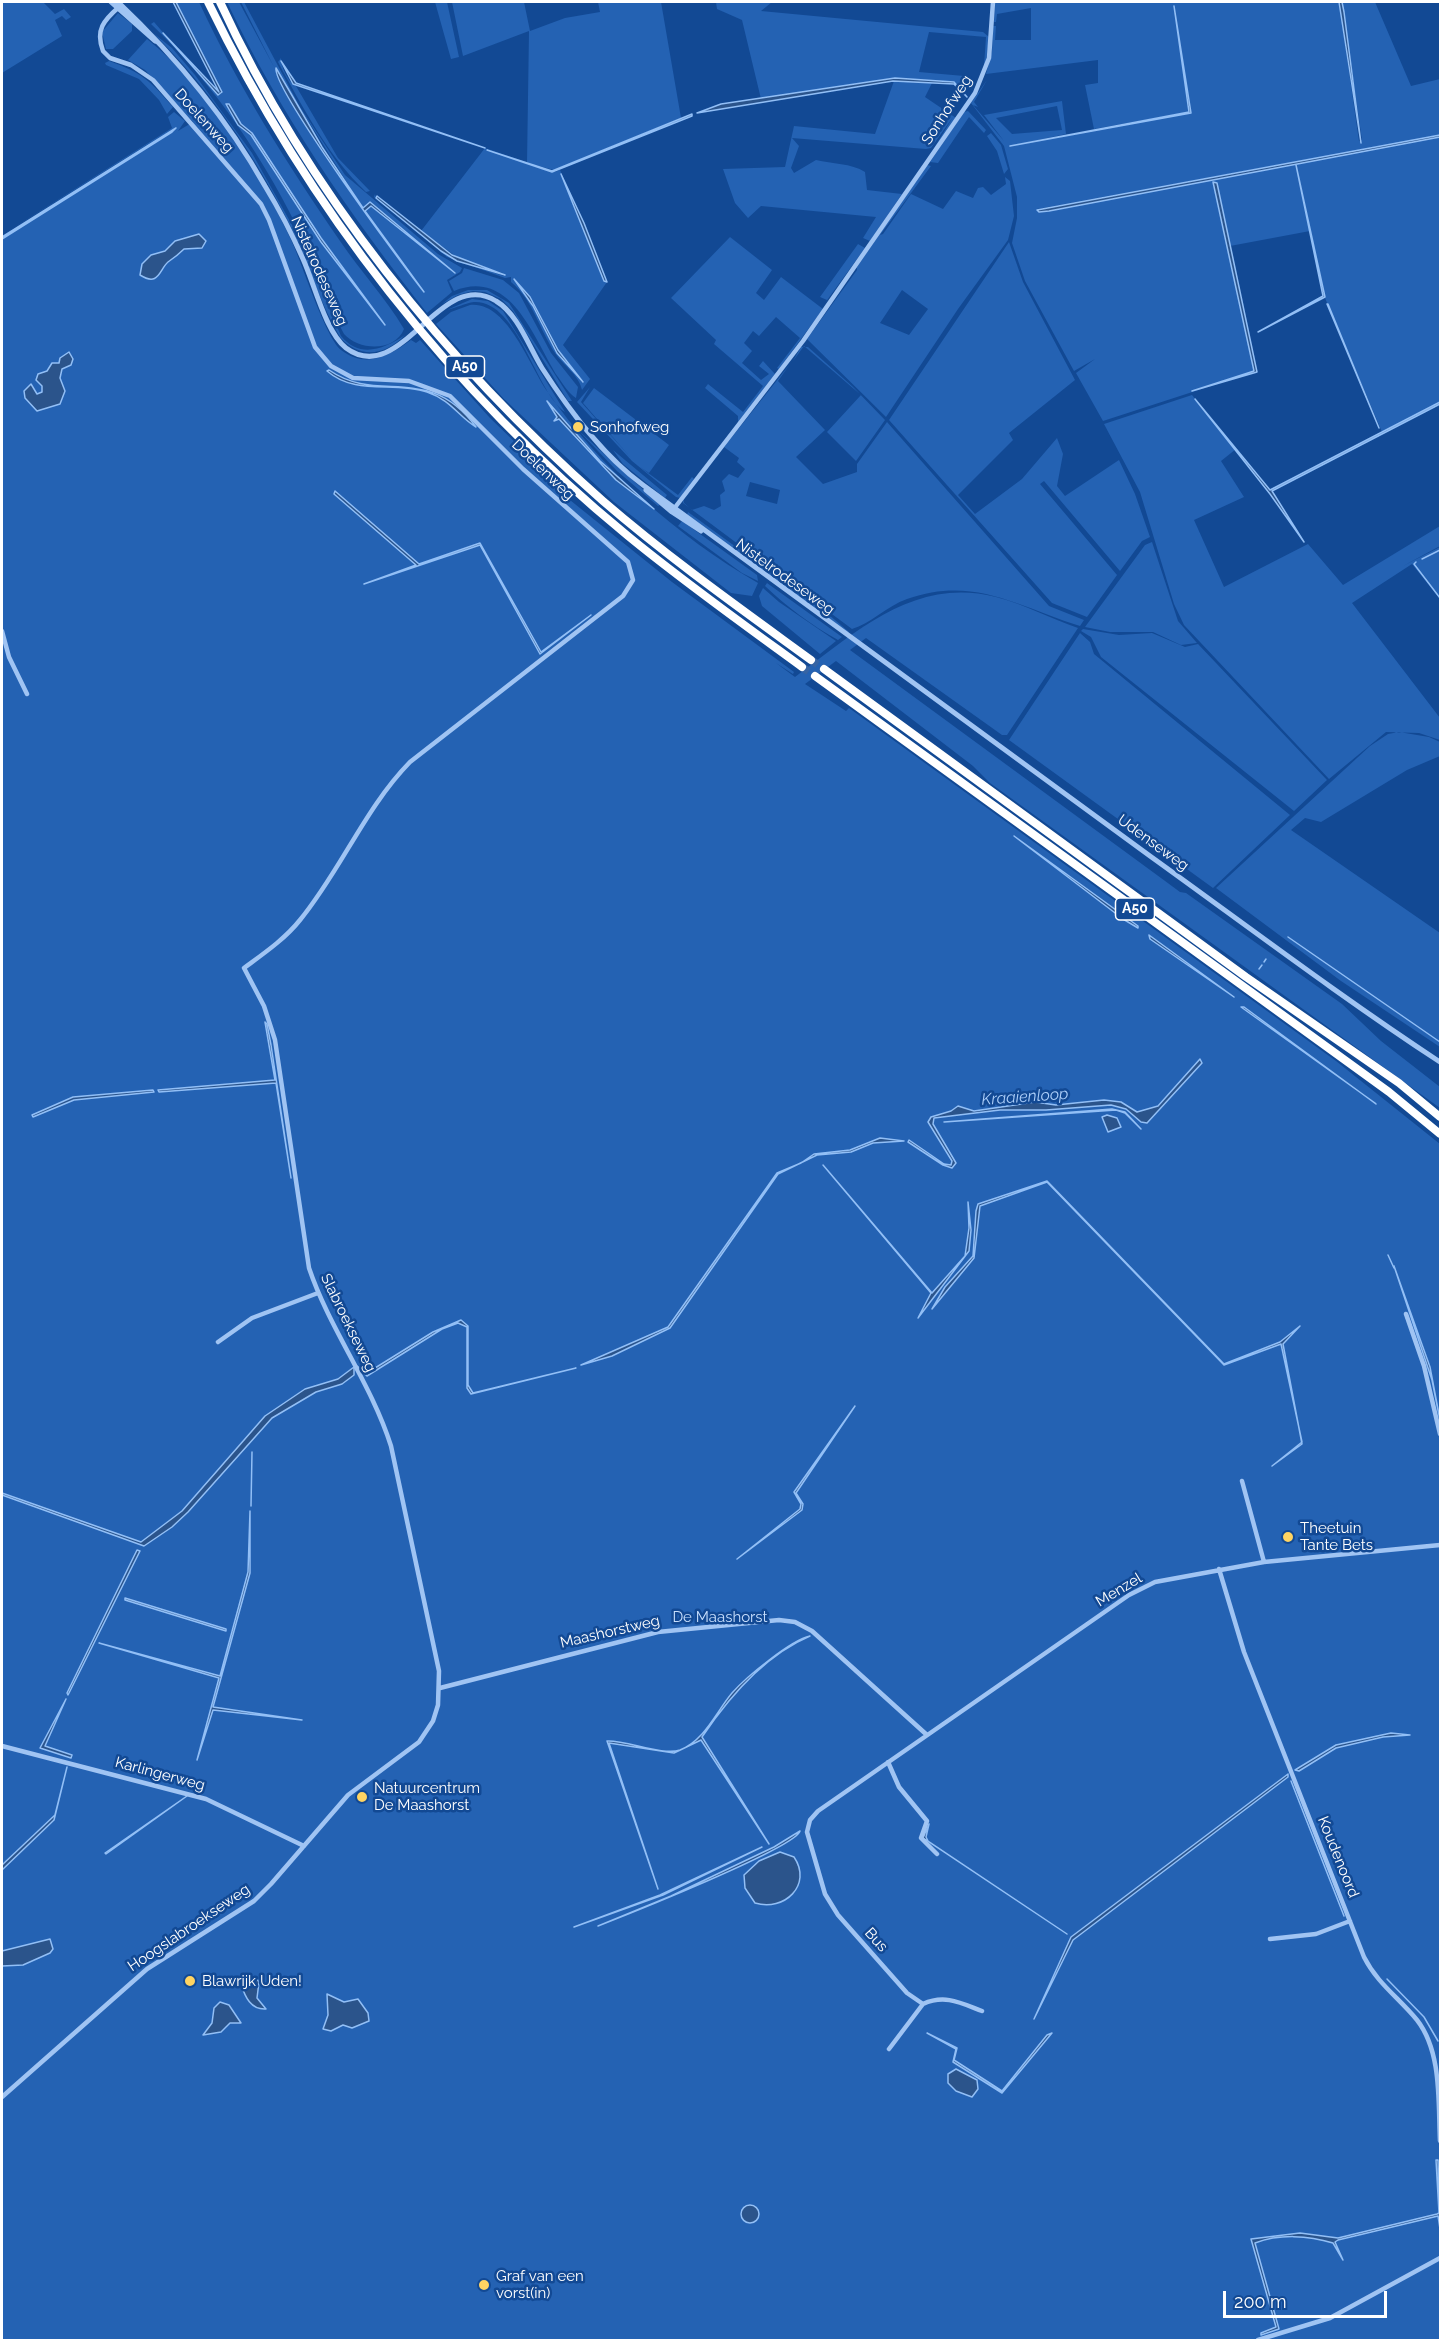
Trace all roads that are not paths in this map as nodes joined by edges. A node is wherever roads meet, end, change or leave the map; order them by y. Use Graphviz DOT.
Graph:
graph roads {
  1 [pos="111,2"];
  2 [pos="208,2"];
  3 [pos="220,2"];
  4 [pos="993,2"];
  5 [pos="119,5"];
  6 [pos="673,510"];
  7 [pos="2,631"];
  8 [pos="853,641"];
  9 [pos="811,660"];
  10 [pos="802,667"];
  11 [pos="824,669"];
  12 [pos="815,676"];
  13 [pos="27,694"];
  14 [pos="244,968"];
  15 [pos="1440,1062"];
  16 [pos="1440,1117"];
  17 [pos="1440,1134"];
  18 [pos="318,1293"];
  19 [pos="1406,1314"];
  20 [pos="218,1342"];
  21 [pos="1440,1434"];
  22 [pos="1242,1481"];
  23 [pos="1440,1545"];
  24 [pos="1264,1562"];
  25 [pos="1219,1569"];
  26 [pos="440,1688"];
  27 [pos="927,1735"];
  28 [pos="2,1746"];
  29 [pos="888,1762"];
  30 [pos="808,1824"];
  31 [pos="304,1846"];
  32 [pos="937,1854"];
  33 [pos="1350,1921"];
  34 [pos="1270,1940"];
  35 [pos="923,2004"];
  36 [pos="982,2012"];
  37 [pos="890,2049"];
  38 [pos="2,2097"];
  39 [pos="1440,2141"];
  40 [pos="1440,2258"];
  41 [pos="1258,2340"];
  1 -- 5 [label="street, Nistelrodeseweg"];
  2 -- 10 [label="highway, A50"];
  3 -- 9 [label="highway, A50"];
  4 -- 6 [label="street, Sonhofweg"];
  5 -- 6 [label="street, Nistelrodeseweg"];
  5 -- 14 [label="street, Doelenweg"];
  6 -- 8 [label="street, Nistelrodeseweg"];
  7 -- 13 [label="street"];
  8 -- 15 [label="street, Udenseweg"];
  11 -- 16 [label="highway, A50"];
  12 -- 17 [label="highway, A50"];
  14 -- 18 [label="street, Slabroekseweg"];
  18 -- 20 [label="street"];
  18 -- 26 [label="street, Slabroekseweg"];
  19 -- 21 [label="street"];
  22 -- 24 [label="street"];
  23 -- 24 [label="street, Menzel"];
  24 -- 25 [label="street, Menzel"];
  25 -- 27 [label="street, Menzel"];
  25 -- 33 [label="street, Koudenoord"];
  26 -- 27 [label="street, Maashorstweg"];
  26 -- 31 [label="street, Hoogslabroekseweg"];
  27 -- 29 [label="street, Menzel"];
  28 -- 31 [label="street, Karlingerweg"];
  29 -- 30 [label="street, Menzel"];
  29 -- 32 [label="street"];
  30 -- 35 [label="street, Bus"];
  31 -- 38 [label="street, Hoogslabroekseweg"];
  33 -- 34 [label="street"];
  33 -- 39 [label="street, Koudenoord"];
  35 -- 36 [label="street"];
  35 -- 37 [label="street"];
  40 -- 41 [label="street"];
}
